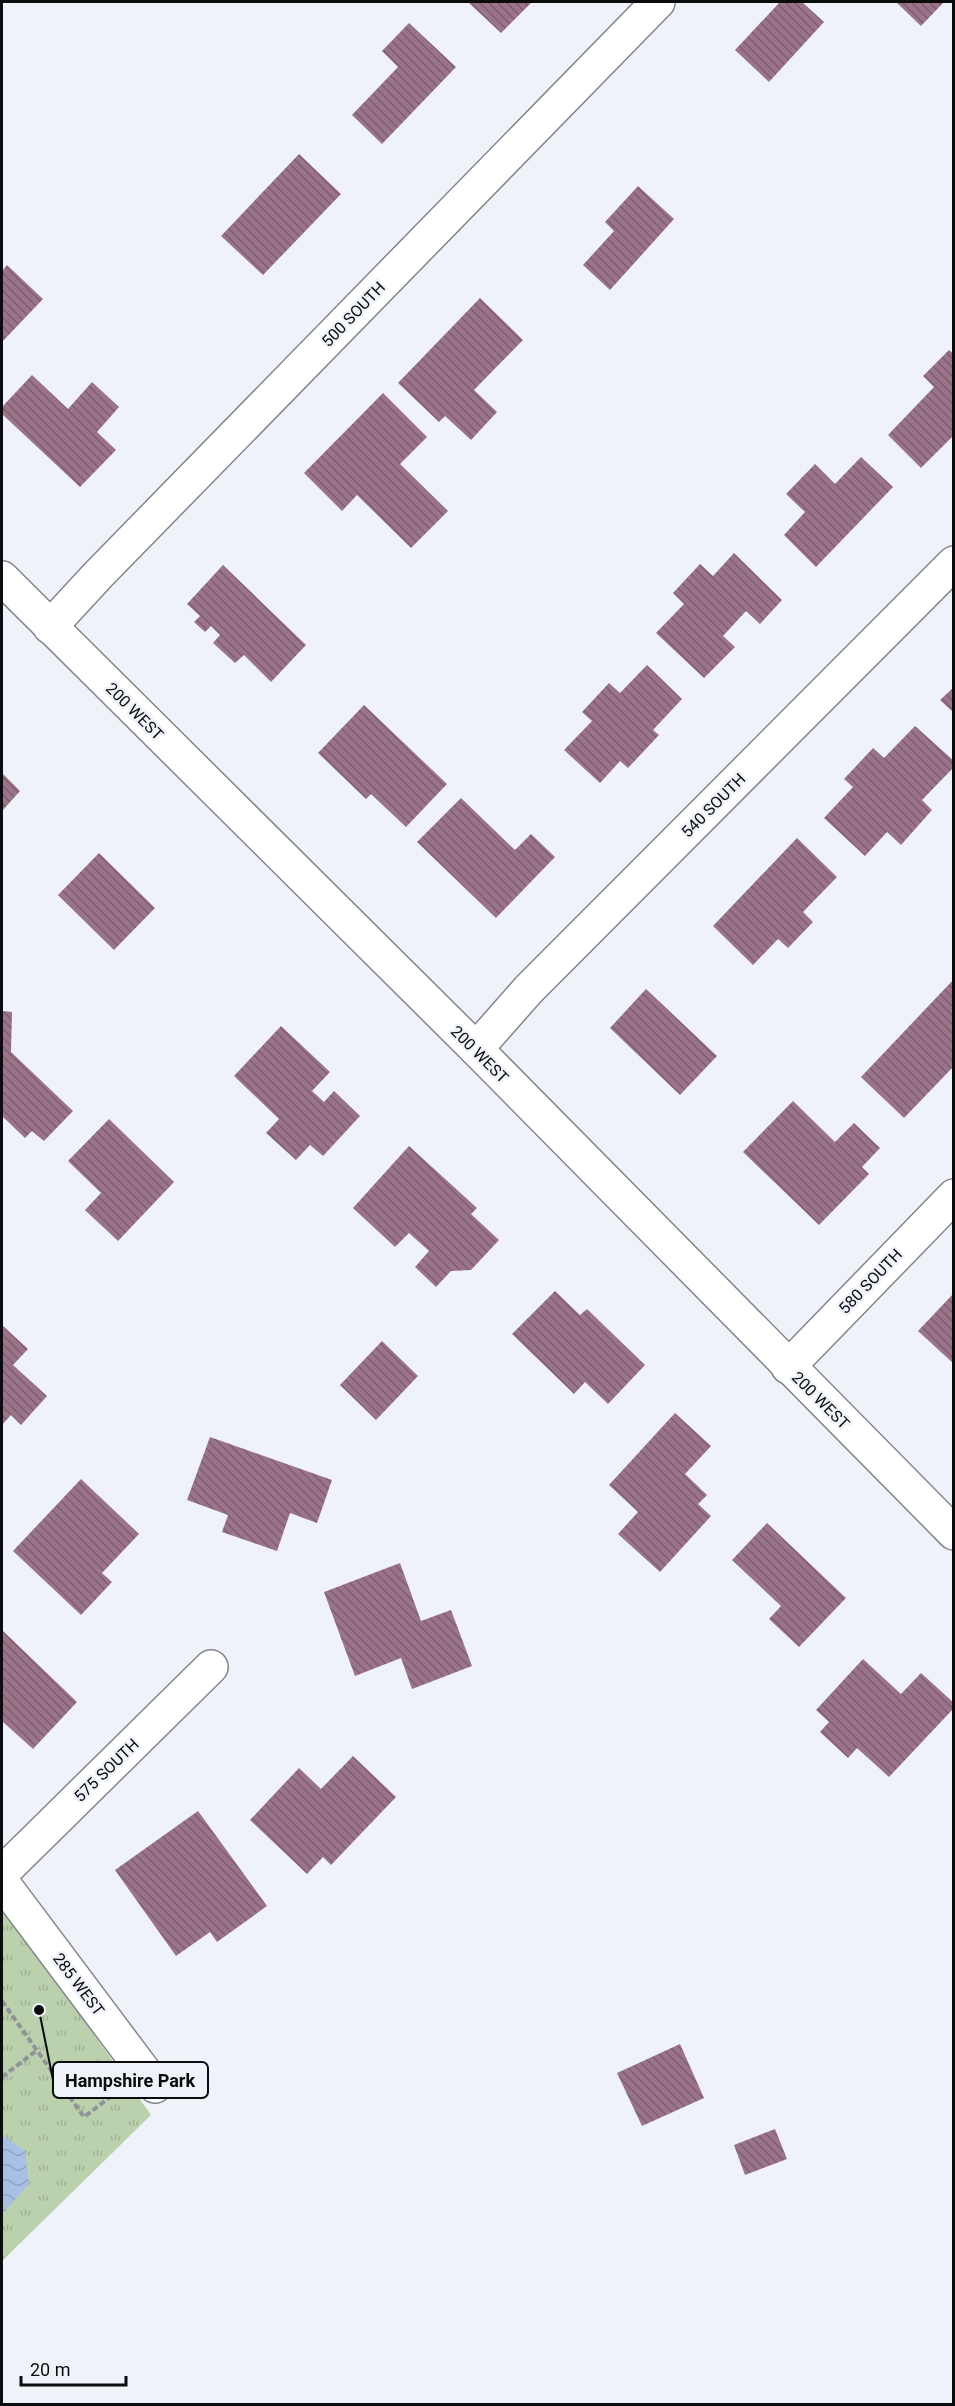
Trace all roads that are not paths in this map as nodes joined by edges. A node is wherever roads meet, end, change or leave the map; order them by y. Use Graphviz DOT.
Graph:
graph roads {
  1 [pos="658,2"];
  2 [pos="954,563"];
  3 [pos="3,582"];
  4 [pos="50,627"];
  5 [pos="476,1049"];
  6 [pos="954,1196"];
  7 [pos="788,1367"];
  8 [pos="954,1533"];
  9 [pos="211,1667"];
  10 [pos="2,1873"];
  11 [pos="2,1882"];
  12 [pos="150,2078"];
  1 -- 4 [label="street, 500 SOUTH"];
  2 -- 5 [label="street, 540 SOUTH"];
  3 -- 4 [label="street, 200 WEST"];
  4 -- 5 [label="street, 200 WEST"];
  5 -- 7 [label="street, 200 WEST"];
  6 -- 7 [label="street, 580 SOUTH"];
  7 -- 8 [label="street, 200 WEST"];
  9 -- 10 [label="street, 575 SOUTH"];
  11 -- 12 [label="street, 285 WEST"];
}
